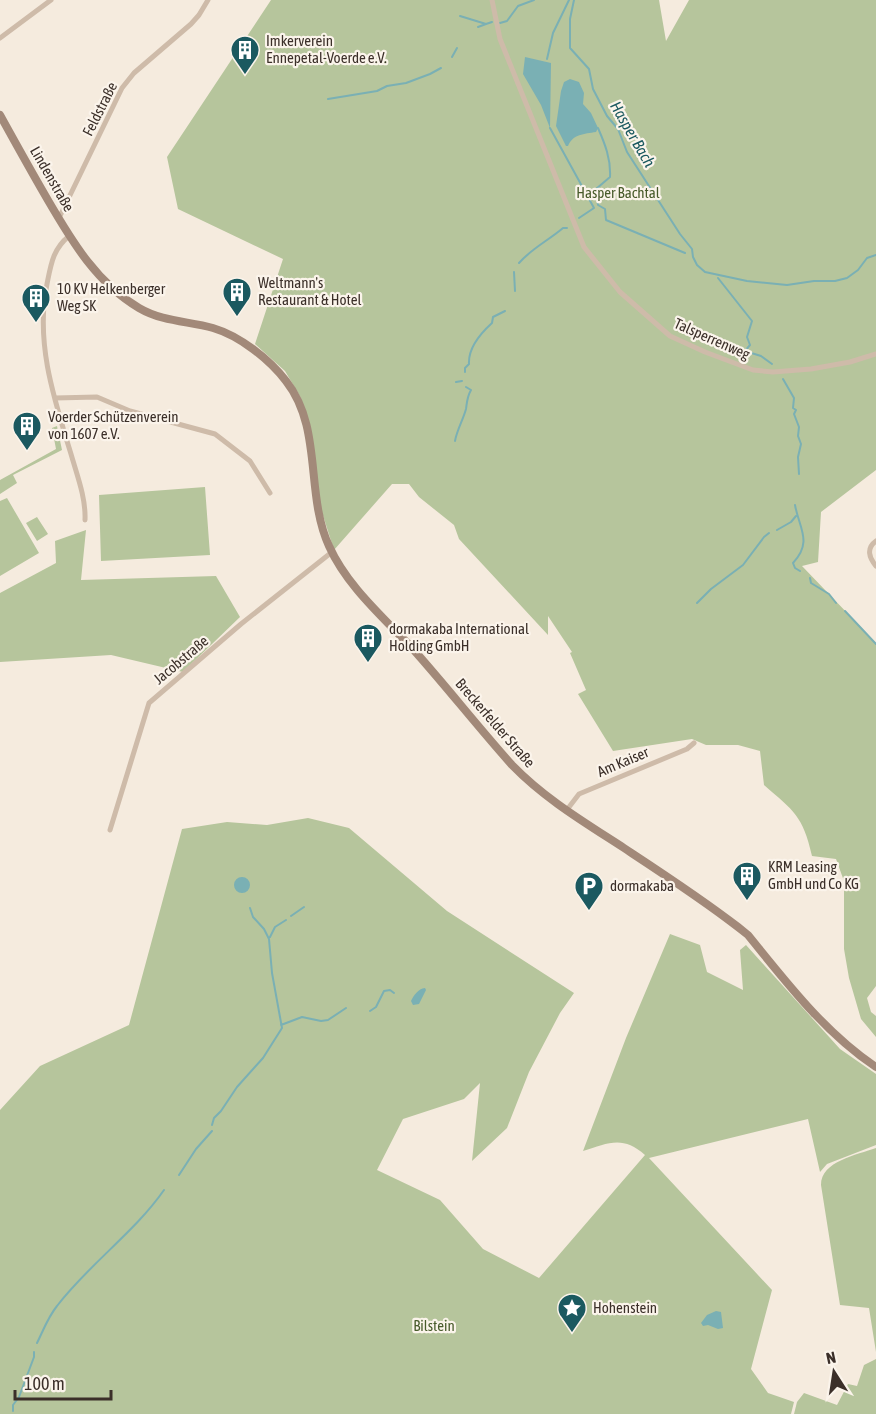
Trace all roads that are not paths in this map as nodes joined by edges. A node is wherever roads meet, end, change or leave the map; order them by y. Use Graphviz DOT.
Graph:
graph roads {
  1 [pos="51,0"];
  2 [pos="208,0"];
  3 [pos="492,0"];
  4 [pos="0,38"];
  5 [pos="0,115"];
  6 [pos="59,219"];
  7 [pos="69,236"];
  8 [pos="82,255"];
  9 [pos="876,354"];
  10 [pos="55,398"];
  11 [pos="270,493"];
  12 [pos="85,520"];
  13 [pos="876,541"];
  14 [pos="332,552"];
  15 [pos="876,566"];
  16 [pos="694,743"];
  17 [pos="566,811"];
  18 [pos="110,830"];
  19 [pos="876,1067"];
  1 -- 4 [label="street"];
  2 -- 6 [label="street, Feldstraße"];
  3 -- 9 [label="street, Talsperrenweg"];
  5 -- 6 [label="main road, Lindenstraße"];
  6 -- 7 [label="main road, Lindenstraße"];
  7 -- 8 [label="main road, Lindenstraße"];
  7 -- 10 [label="street"];
  8 -- 14 [label="main road, Breckerfelder Straße"];
  10 -- 11 [label="street"];
  10 -- 12 [label="street"];
  13 -- 15 [label="street"];
  14 -- 17 [label="main road, Breckerfelder Straße"];
  14 -- 18 [label="street, Jacobstraße"];
  16 -- 17 [label="street, Am Kaiser"];
  17 -- 19 [label="main road, Breckerfelder Straße"];
}
